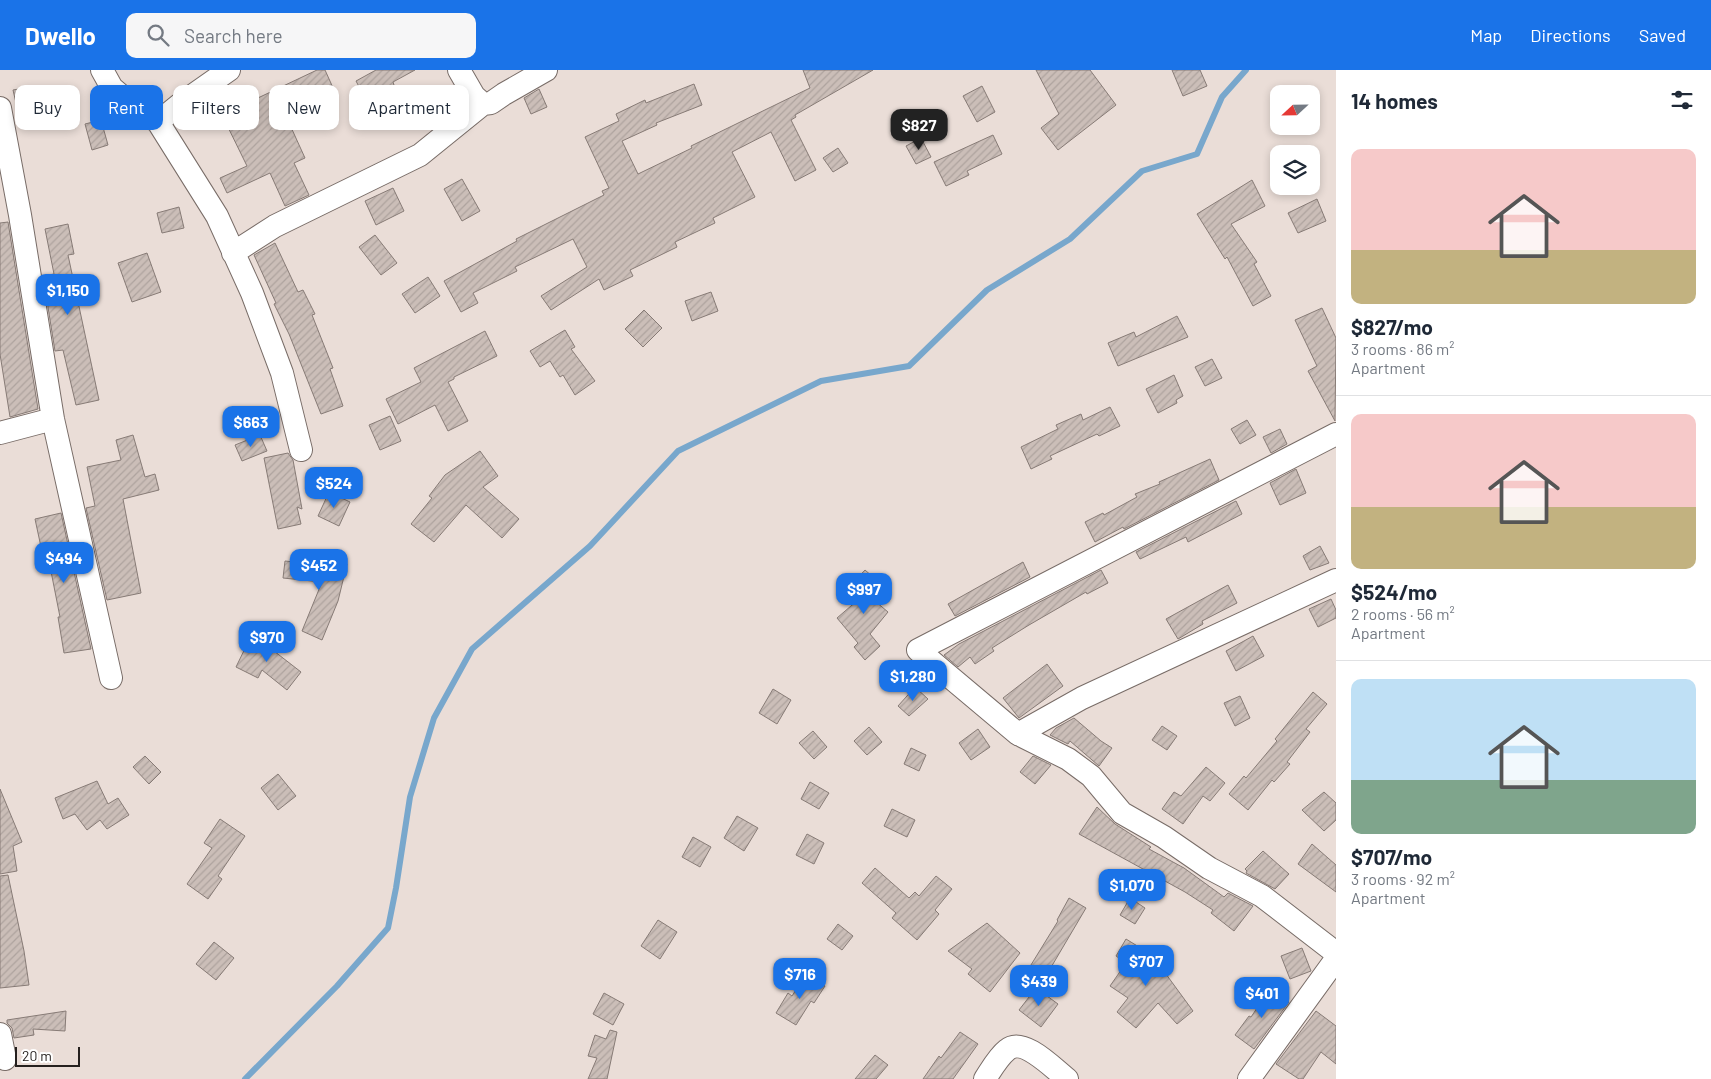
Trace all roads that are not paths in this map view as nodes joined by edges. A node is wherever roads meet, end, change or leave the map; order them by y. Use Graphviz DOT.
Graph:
graph roads {
  1 [pos="102,70"];
  2 [pos="229,70"];
  3 [pos="459,70"];
  4 [pos="546,70"];
  5 [pos="110,85"];
  6 [pos="483,104"];
  7 [pos="0,108"];
  8 [pos="163,118"];
  9 [pos="163,130"];
  10 [pos="234,253"];
  11 [pos="53,419"];
  12 [pos="0,434"];
  13 [pos="1336,434"];
  14 [pos="300,450"];
  15 [pos="1336,580"];
  16 [pos="111,678"];
  17 [pos="1018,734"];
  18 [pos="1336,953"];
  19 [pos="1336,959"];
  20 [pos="0,1034"];
  21 [pos="5,1059"];
  22 [pos="984,1079"];
  23 [pos="1067,1079"];
  24 [pos="1249,1079"];
  1 -- 5 [label="street"];
  2 -- 8 [label="street"];
  3 -- 6 [label="street"];
  4 -- 6 [label="street"];
  6 -- 10 [label="street"];
  7 -- 11 [label="street"];
  9 -- 10 [label="street"];
  10 -- 14 [label="street"];
  11 -- 12 [label="street"];
  11 -- 16 [label="street"];
  13 -- 17 [label="street"];
  15 -- 17 [label="street"];
  17 -- 18 [label="street"];
  19 -- 24 [label="street"];
  20 -- 21 [label="street"];
  22 -- 23 [label="street"];
}
